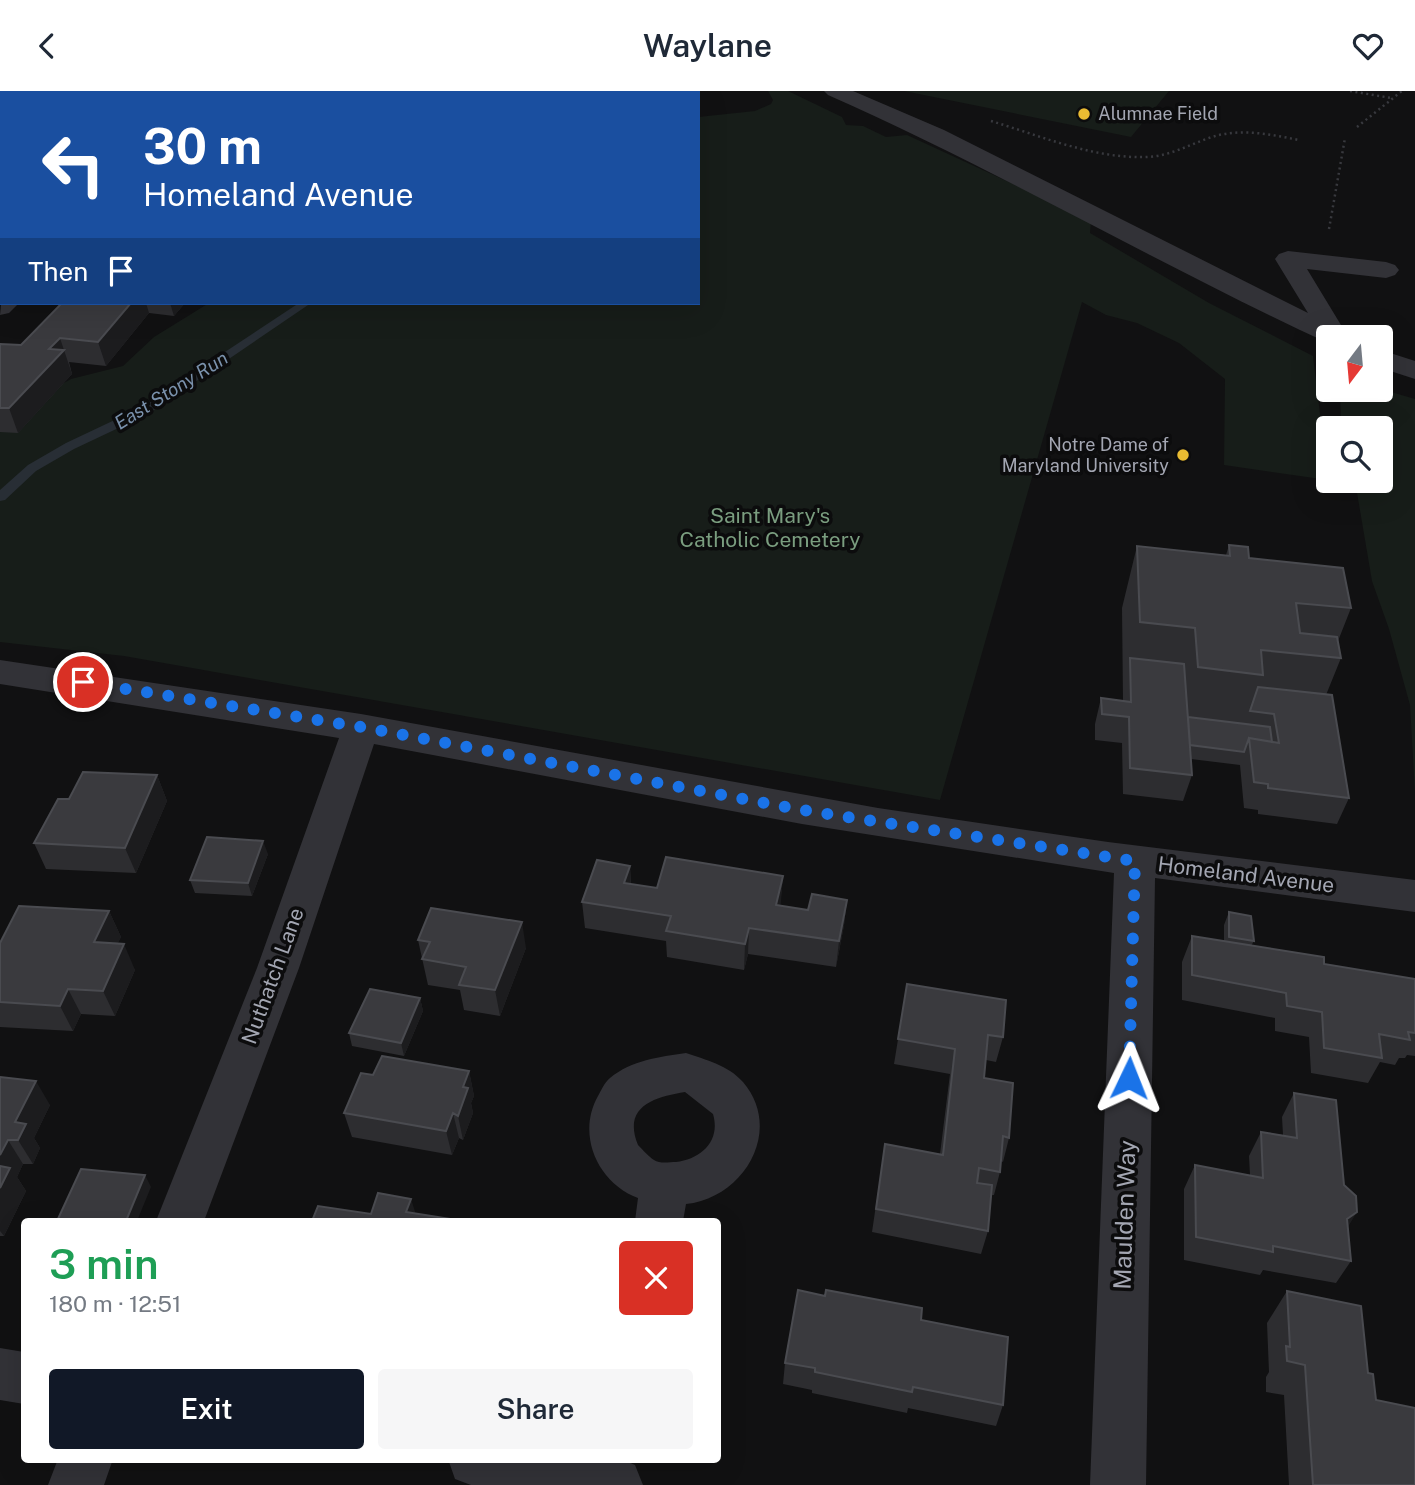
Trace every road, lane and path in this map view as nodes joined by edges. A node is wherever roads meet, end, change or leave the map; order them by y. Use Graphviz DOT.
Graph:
graph roads {
  1 [pos="835,91"];
  2 [pos="1350,91"];
  3 [pos="1402,91"];
  4 [pos="1392,99"];
  5 [pos="986,120"];
  6 [pos="1357,127"];
  7 [pos="1345,138"];
  8 [pos="1299,140"];
  9 [pos="1326,241"];
  10 [pos="1386,270"];
  11 [pos="1330,325"];
  12 [pos="1316,327"];
  13 [pos="1393,363"];
  14 [pos="1415,371"];
  15 [pos="0,672"];
  16 [pos="361,727"];
  17 [pos="1135,861"];
  18 [pos="1415,896"];
  19 [pos="181,1218"];
  20 [pos="0,1374"];
  21 [pos="21,1378"];
  22 [pos="84,1463"];
  23 [pos="497,1463"];
  24 [pos="625,1463"];
  25 [pos="76,1485"];
  26 [pos="615,1485"];
  27 [pos="622,1485"];
  28 [pos="1118,1485"];
  1 -- 12 [label="street"];
  2 -- 4 [label="path"];
  3 -- 4 [label="path"];
  4 -- 6 [label="path"];
  5 -- 8 [label="path"];
  7 -- 9 [label="path"];
  10 -- 11 [label="street"];
  13 -- 14 [label="street"];
  15 -- 16 [label="street, Homeland Avenue"];
  16 -- 17 [label="street, Homeland Avenue"];
  16 -- 19 [label="street, Nuthatch Lane"];
  17 -- 18 [label="street, Homeland Avenue"];
  17 -- 28 [label="street, Maulden Way"];
  20 -- 21 [label="street"];
  22 -- 25 [label="street"];
  23 -- 26 [label="street"];
  24 -- 27 [label="street"];
}
